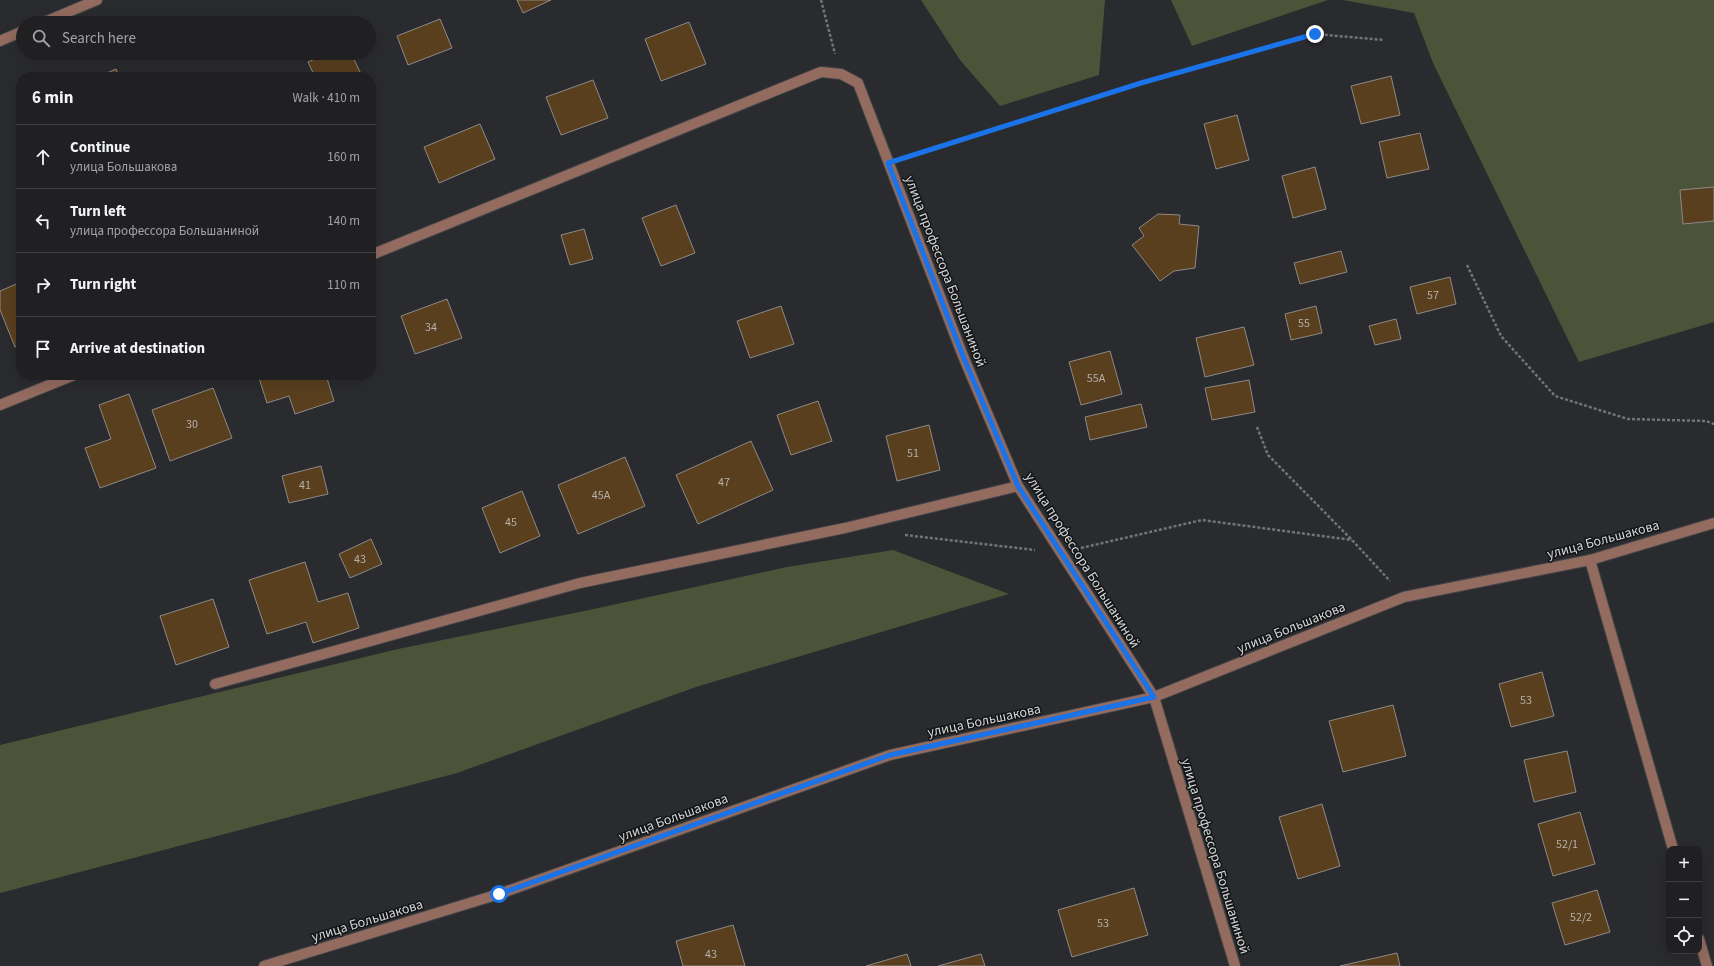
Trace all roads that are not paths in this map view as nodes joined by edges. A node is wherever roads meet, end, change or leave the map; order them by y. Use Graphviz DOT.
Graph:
graph roads {
  1 [pos="97,0"];
  2 [pos="59,16"];
  3 [pos="16,34"];
  4 [pos="0,40"];
  5 [pos="376,253"];
  6 [pos="62,380"];
  7 [pos="0,405"];
  8 [pos="1018,486"];
  9 [pos="1714,523"];
  10 [pos="1590,560"];
  11 [pos="215,684"];
  12 [pos="1154,697"];
  13 [pos="1672,846"];
  14 [pos="1702,949"];
  15 [pos="264,966"];
  16 [pos="1235,966"];
  17 [pos="1707,966"];
  1 -- 2 [label="street"];
  3 -- 4 [label="street"];
  5 -- 8 [label="street, улица профессора Большаниной"];
  6 -- 7 [label="street"];
  8 -- 11 [label="street"];
  8 -- 12 [label="street, улица профессора Большаниной"];
  9 -- 10 [label="street, улица Большакова"];
  10 -- 12 [label="street, улица Большакова"];
  10 -- 13 [label="street"];
  12 -- 15 [label="street, улица Большакова"];
  12 -- 16 [label="street, улица профессора Большаниной"];
  14 -- 17 [label="street"];
}
